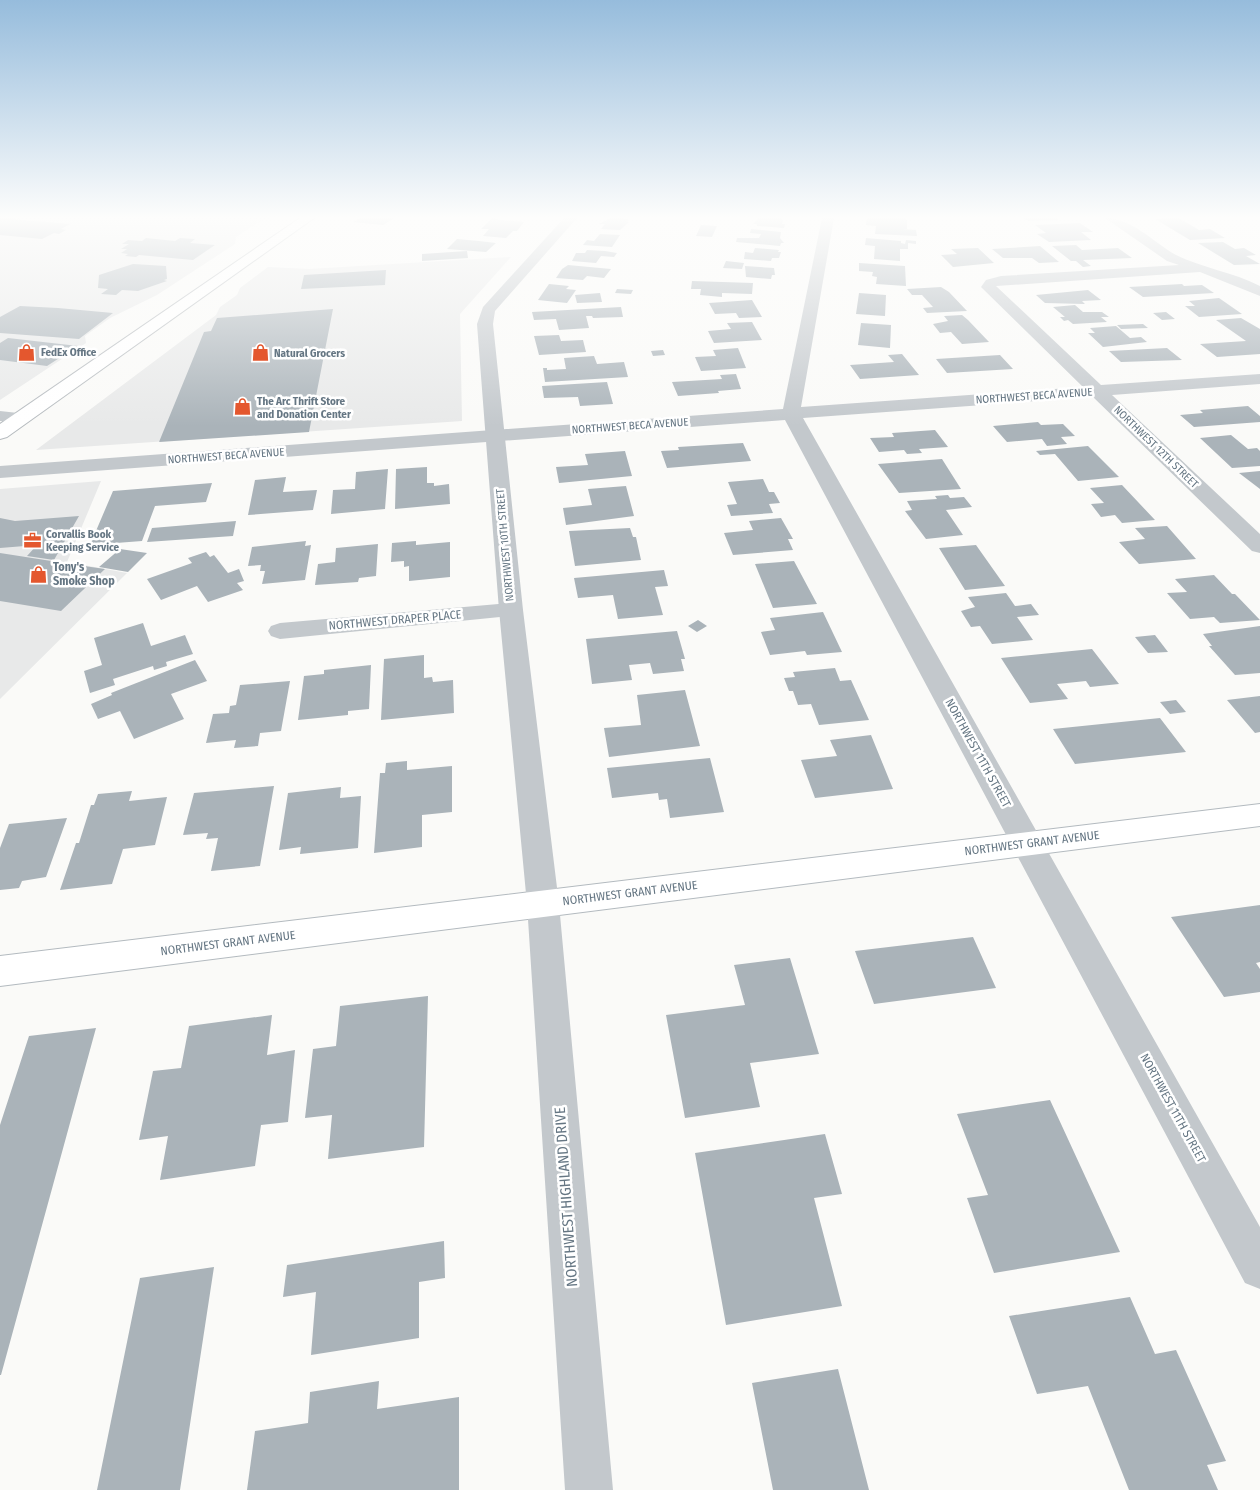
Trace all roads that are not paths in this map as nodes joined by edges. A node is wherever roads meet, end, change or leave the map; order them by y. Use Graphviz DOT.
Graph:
graph roads {
  1 [pos="208,288"];
  2 [pos="511,288"];
  3 [pos="815,288"];
  4 [pos="990,288"];
  5 [pos="1260,379"];
  6 [pos="1098,391"];
  7 [pos="791,414"];
  8 [pos="0,416"];
  9 [pos="21,418"];
  10 [pos="0,433"];
  11 [pos="495,436"];
  12 [pos="0,472"];
  13 [pos="1260,546"];
  14 [pos="511,610"];
  15 [pos="280,631"];
  16 [pos="1260,815"];
  17 [pos="1029,844"];
  18 [pos="543,904"];
  19 [pos="0,971"];
  20 [pos="1260,1268"];
  21 [pos="589,1490"];
  1 -- 9 [label="main road"];
  2 -- 11 [label="street, NORTHWEST 10TH STREET"];
  3 -- 7 [label="street"];
  4 -- 6 [label="street, NORTHWEST 12TH STREET"];
  5 -- 6 [label="street, NORTHWEST BECA AVENUE"];
  6 -- 7 [label="street, NORTHWEST BECA AVENUE"];
  6 -- 13 [label="street, NORTHWEST 12TH STREET"];
  7 -- 11 [label="street, NORTHWEST BECA AVENUE"];
  7 -- 17 [label="street, NORTHWEST 11TH STREET"];
  8 -- 9 [label="street"];
  9 -- 10 [label="main road"];
  11 -- 12 [label="street, NORTHWEST BECA AVENUE"];
  11 -- 14 [label="street, NORTHWEST 10TH STREET"];
  14 -- 15 [label="street, NORTHWEST DRAPER PLACE"];
  14 -- 18 [label="street, NORTHWEST 10TH STREET"];
  16 -- 17 [label="main road, NORTHWEST GRANT AVENUE"];
  17 -- 18 [label="main road, NORTHWEST GRANT AVENUE"];
  17 -- 20 [label="street, NORTHWEST 11TH STREET"];
  18 -- 19 [label="main road, NORTHWEST GRANT AVENUE"];
  18 -- 21 [label="street, NORTHWEST HIGHLAND DRIVE"];
}
